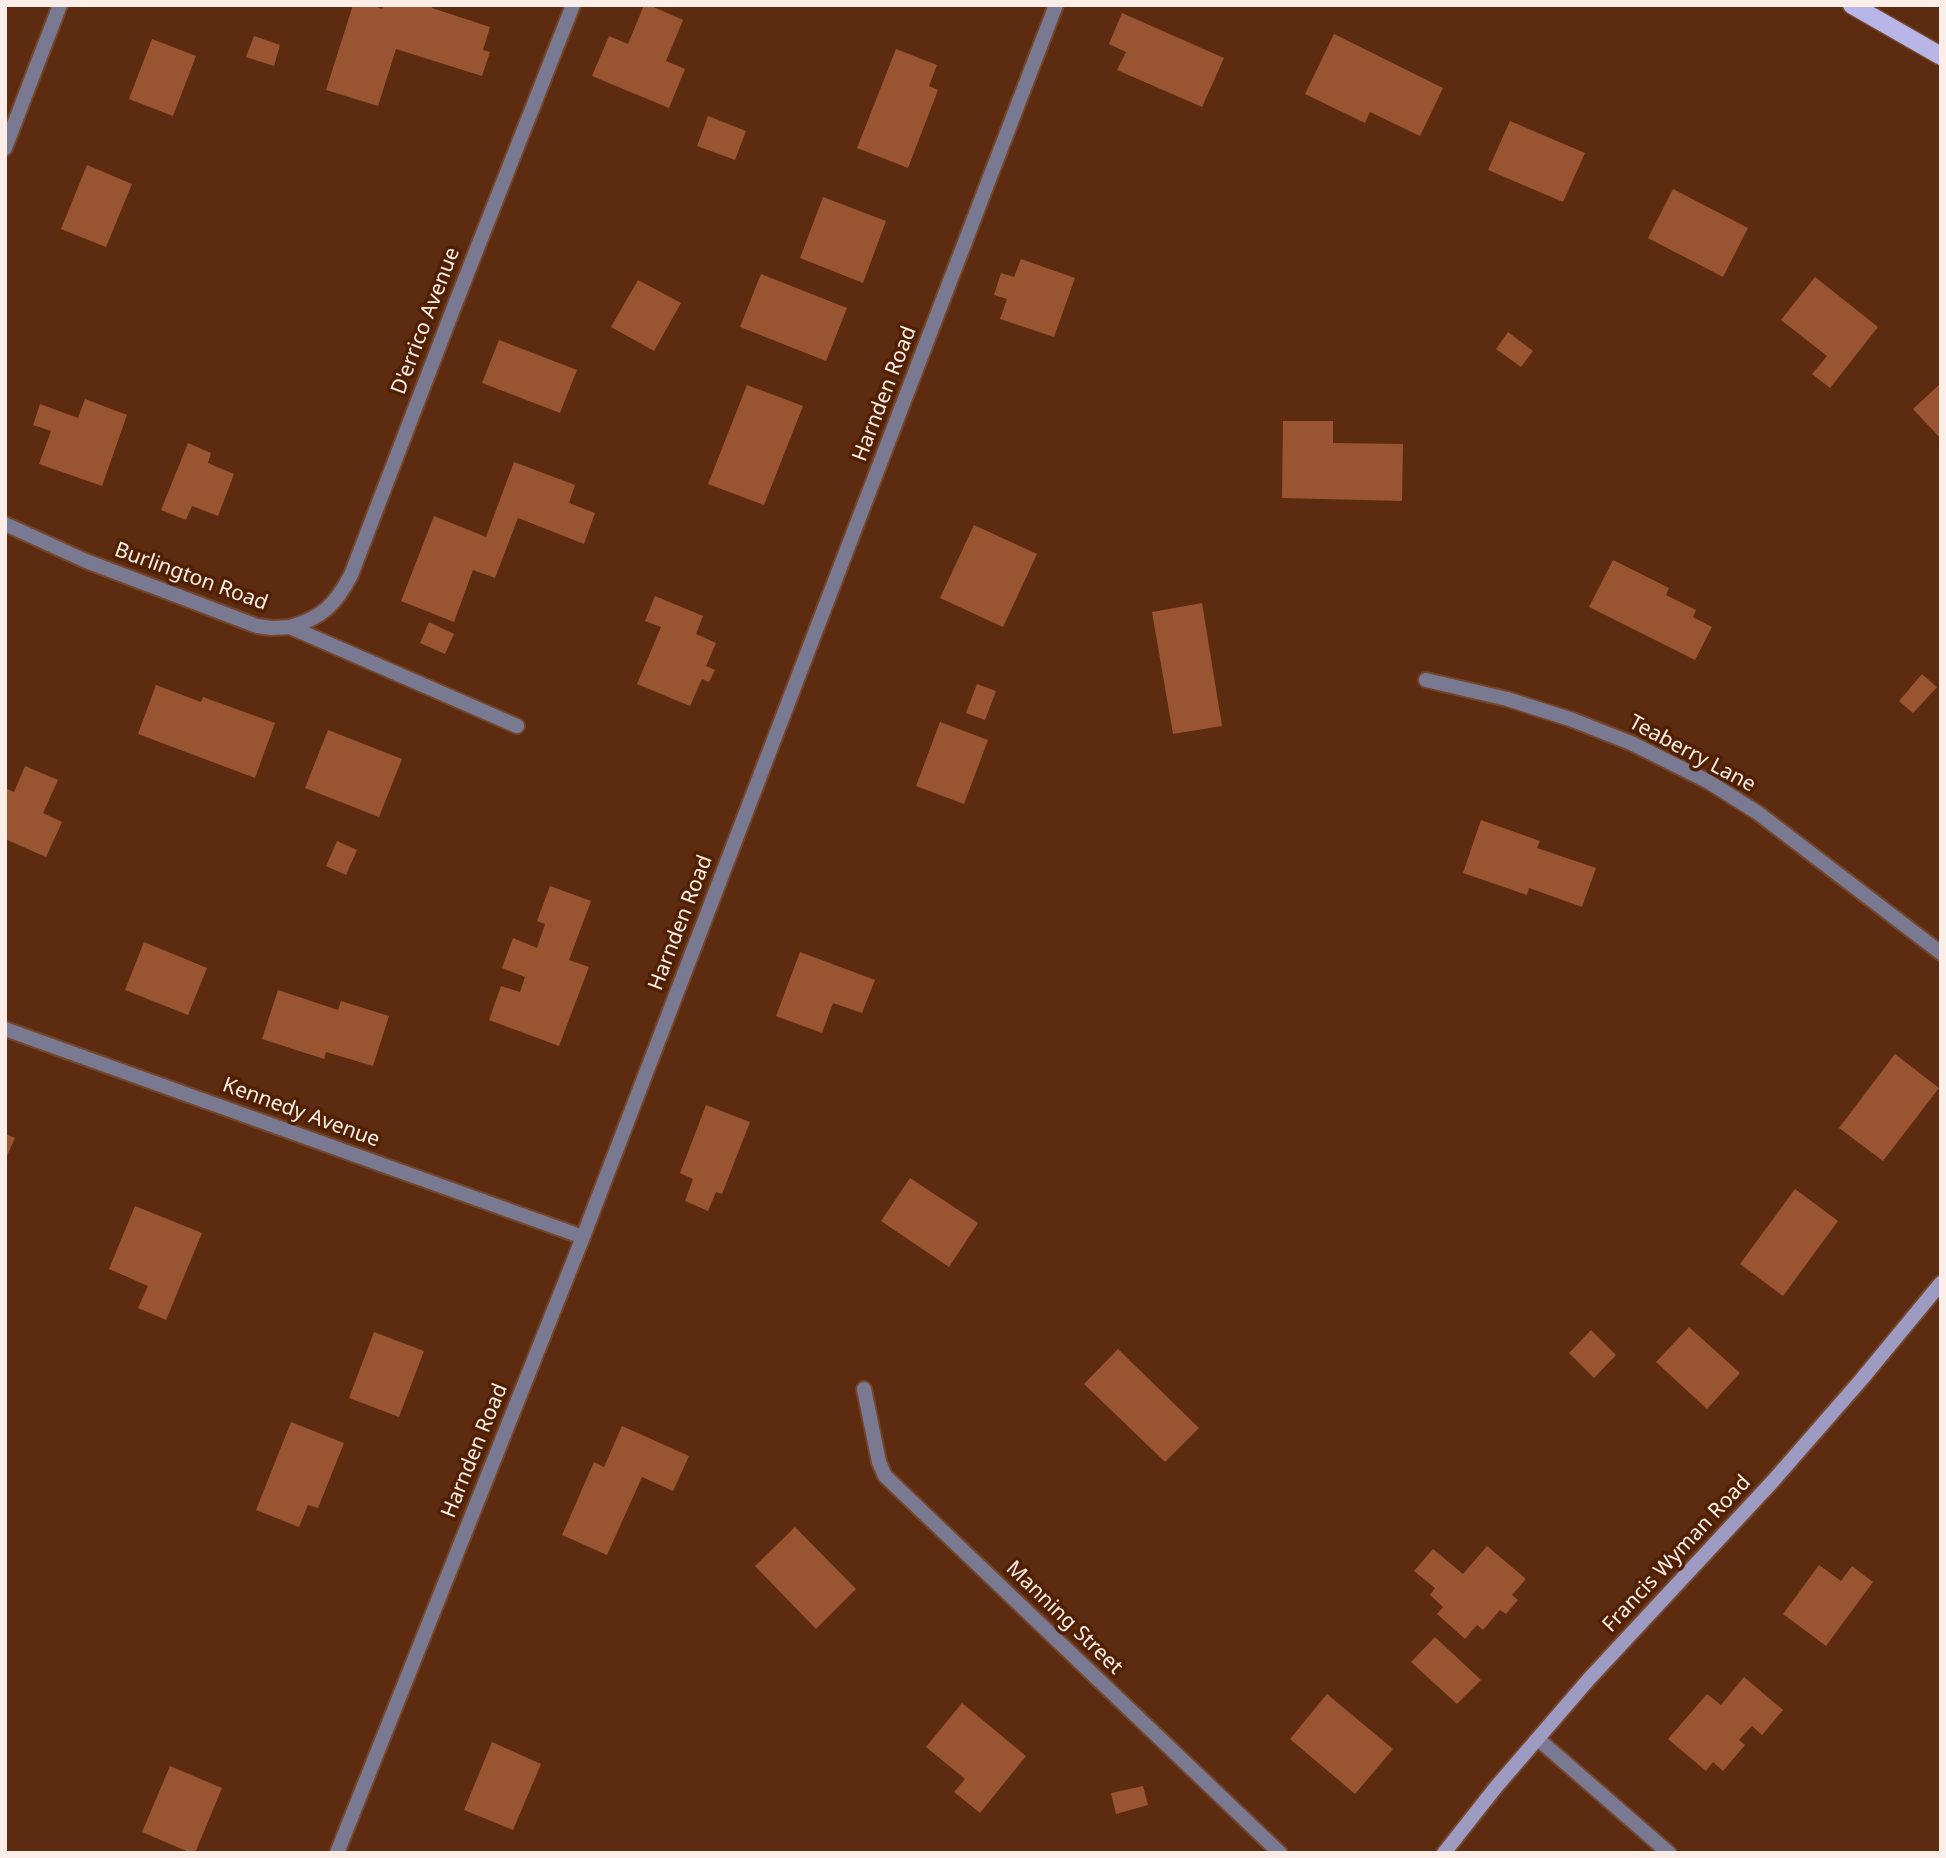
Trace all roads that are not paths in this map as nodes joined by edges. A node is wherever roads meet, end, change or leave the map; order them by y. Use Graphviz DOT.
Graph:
graph roads {
  1 [pos="60,5"];
  2 [pos="573,5"];
  3 [pos="1056,5"];
  4 [pos="1852,5"];
  5 [pos="1941,56"];
  6 [pos="5,148"];
  7 [pos="5,524"];
  8 [pos="290,626"];
  9 [pos="1426,680"];
  10 [pos="517,726"];
  11 [pos="1941,953"];
  12 [pos="5,1029"];
  13 [pos="583,1237"];
  14 [pos="1941,1283"];
  15 [pos="864,1389"];
  16 [pos="1538,1739"];
  17 [pos="337,1853"];
  18 [pos="1280,1853"];
  19 [pos="1444,1853"];
  20 [pos="1669,1853"];
  1 -- 6 [label="street"];
  2 -- 8 [label="street, D'errico Avenue"];
  3 -- 13 [label="street, Harnden Road"];
  4 -- 5 [label="main road"];
  7 -- 8 [label="street, Burlington Road"];
  8 -- 10 [label="street, Burlington Road"];
  9 -- 11 [label="street, Teaberry Lane"];
  12 -- 13 [label="street, Kennedy Avenue"];
  13 -- 17 [label="street, Harnden Road"];
  14 -- 16 [label="main road, Francis Wyman Road"];
  15 -- 18 [label="street, Manning Street"];
  16 -- 19 [label="main road, Francis Wyman Road"];
  16 -- 20 [label="street"];
}
